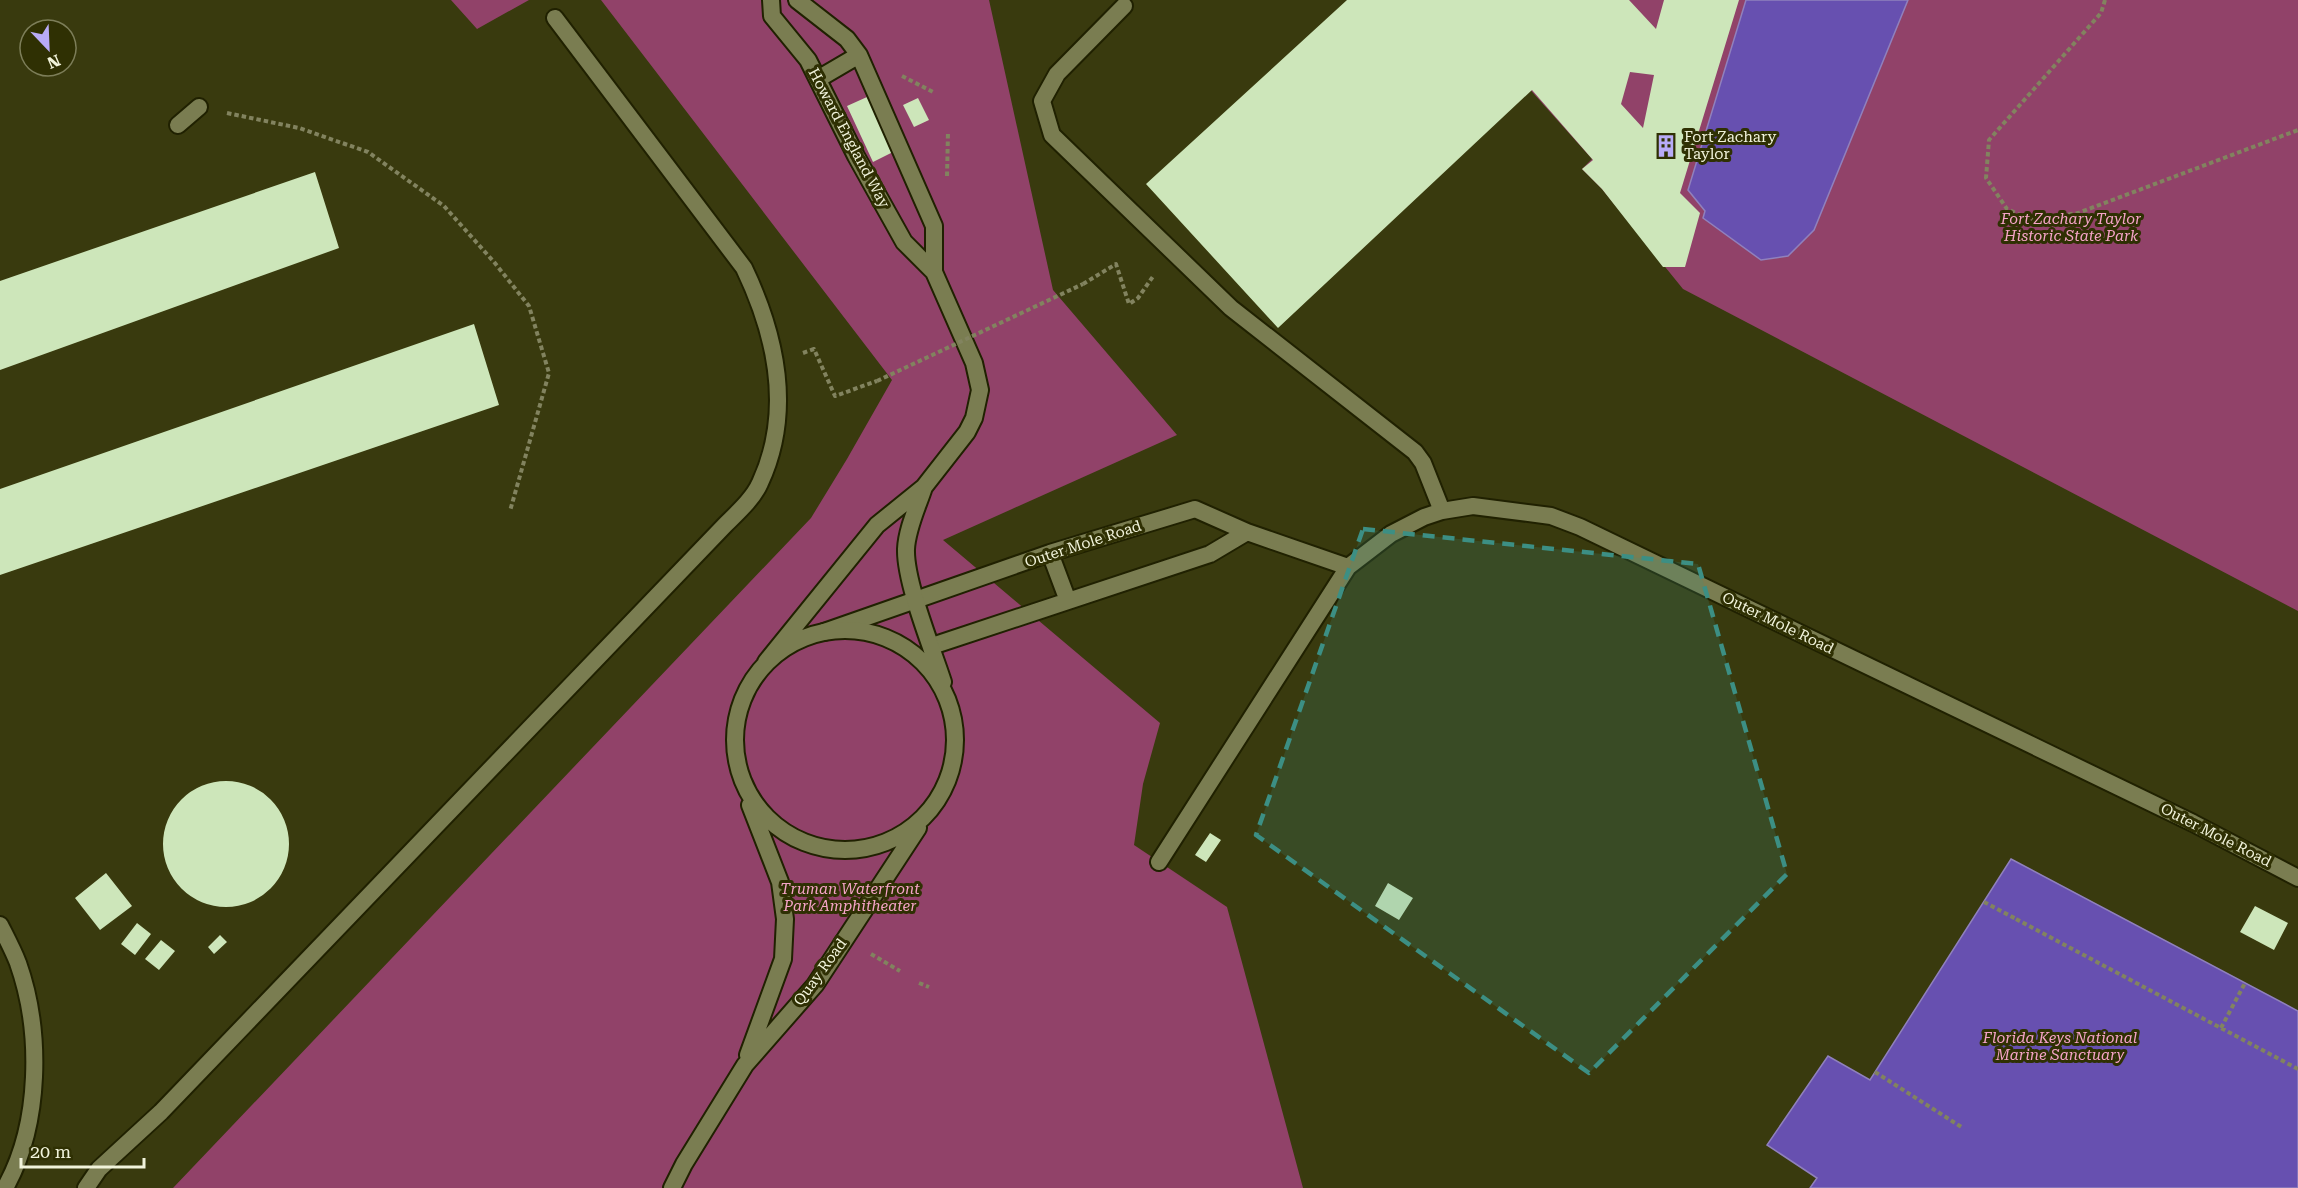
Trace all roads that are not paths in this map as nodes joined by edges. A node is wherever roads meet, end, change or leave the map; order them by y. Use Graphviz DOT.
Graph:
graph roads {
  1 [pos="771,0"];
  2 [pos="797,0"];
  3 [pos="1124,6"];
  4 [pos="555,18"];
  5 [pos="859,55"];
  6 [pos="818,79"];
  7 [pos="199,107"];
  8 [pos="178,125"];
  9 [pos="934,272"];
  10 [pos="924,487"];
  11 [pos="1442,511"];
  12 [pos="1247,532"];
  13 [pos="1050,554"];
  14 [pos="1348,567"];
  15 [pos="916,599"];
  16 [pos="1068,601"];
  17 [pos="824,632"];
  18 [pos="932,646"];
  19 [pos="766,662"];
  20 [pos="950,706"];
  21 [pos="741,781"];
  22 [pos="928,814"];
  23 [pos="1159,862"];
  24 [pos="2298,878"];
  25 [pos="0,925"];
  26 [pos="745,1065"];
  27 [pos="4,1188"];
  28 [pos="86,1188"];
  29 [pos="672,1188"];
  1 -- 6 [label="street, Howard England Way"];
  2 -- 5 [label="street, Howard England Way"];
  3 -- 11 [label="street"];
  4 -- 28 [label="street"];
  5 -- 6 [label="street"];
  5 -- 9 [label="street, Howard England Way"];
  6 -- 9 [label="street, Howard England Way"];
  7 -- 8 [label="street"];
  9 -- 10 [label="street, Howard England Way"];
  10 -- 15 [label="street"];
  10 -- 19 [label="street"];
  11 -- 14 [label="street, Outer Mole Road"];
  11 -- 24 [label="street, Outer Mole Road"];
  12 -- 13 [label="street, Outer Mole Road"];
  12 -- 14 [label="street, Outer Mole Road"];
  12 -- 16 [label="street"];
  13 -- 15 [label="street, Outer Mole Road"];
  13 -- 16 [label="street"];
  14 -- 23 [label="street"];
  15 -- 17 [label="street, Outer Mole Road"];
  15 -- 18 [label="street"];
  16 -- 18 [label="street"];
  17 -- 19 [label="street"];
  17 -- 20 [label="street"];
  18 -- 20 [label="street"];
  19 -- 21 [label="street"];
  20 -- 22 [label="street, Quay Road"];
  21 -- 22 [label="street"];
  21 -- 26 [label="street, Quay Road"];
  22 -- 26 [label="street, Quay Road"];
  25 -- 27 [label="street"];
  26 -- 29 [label="street, Quay Road"];
}
